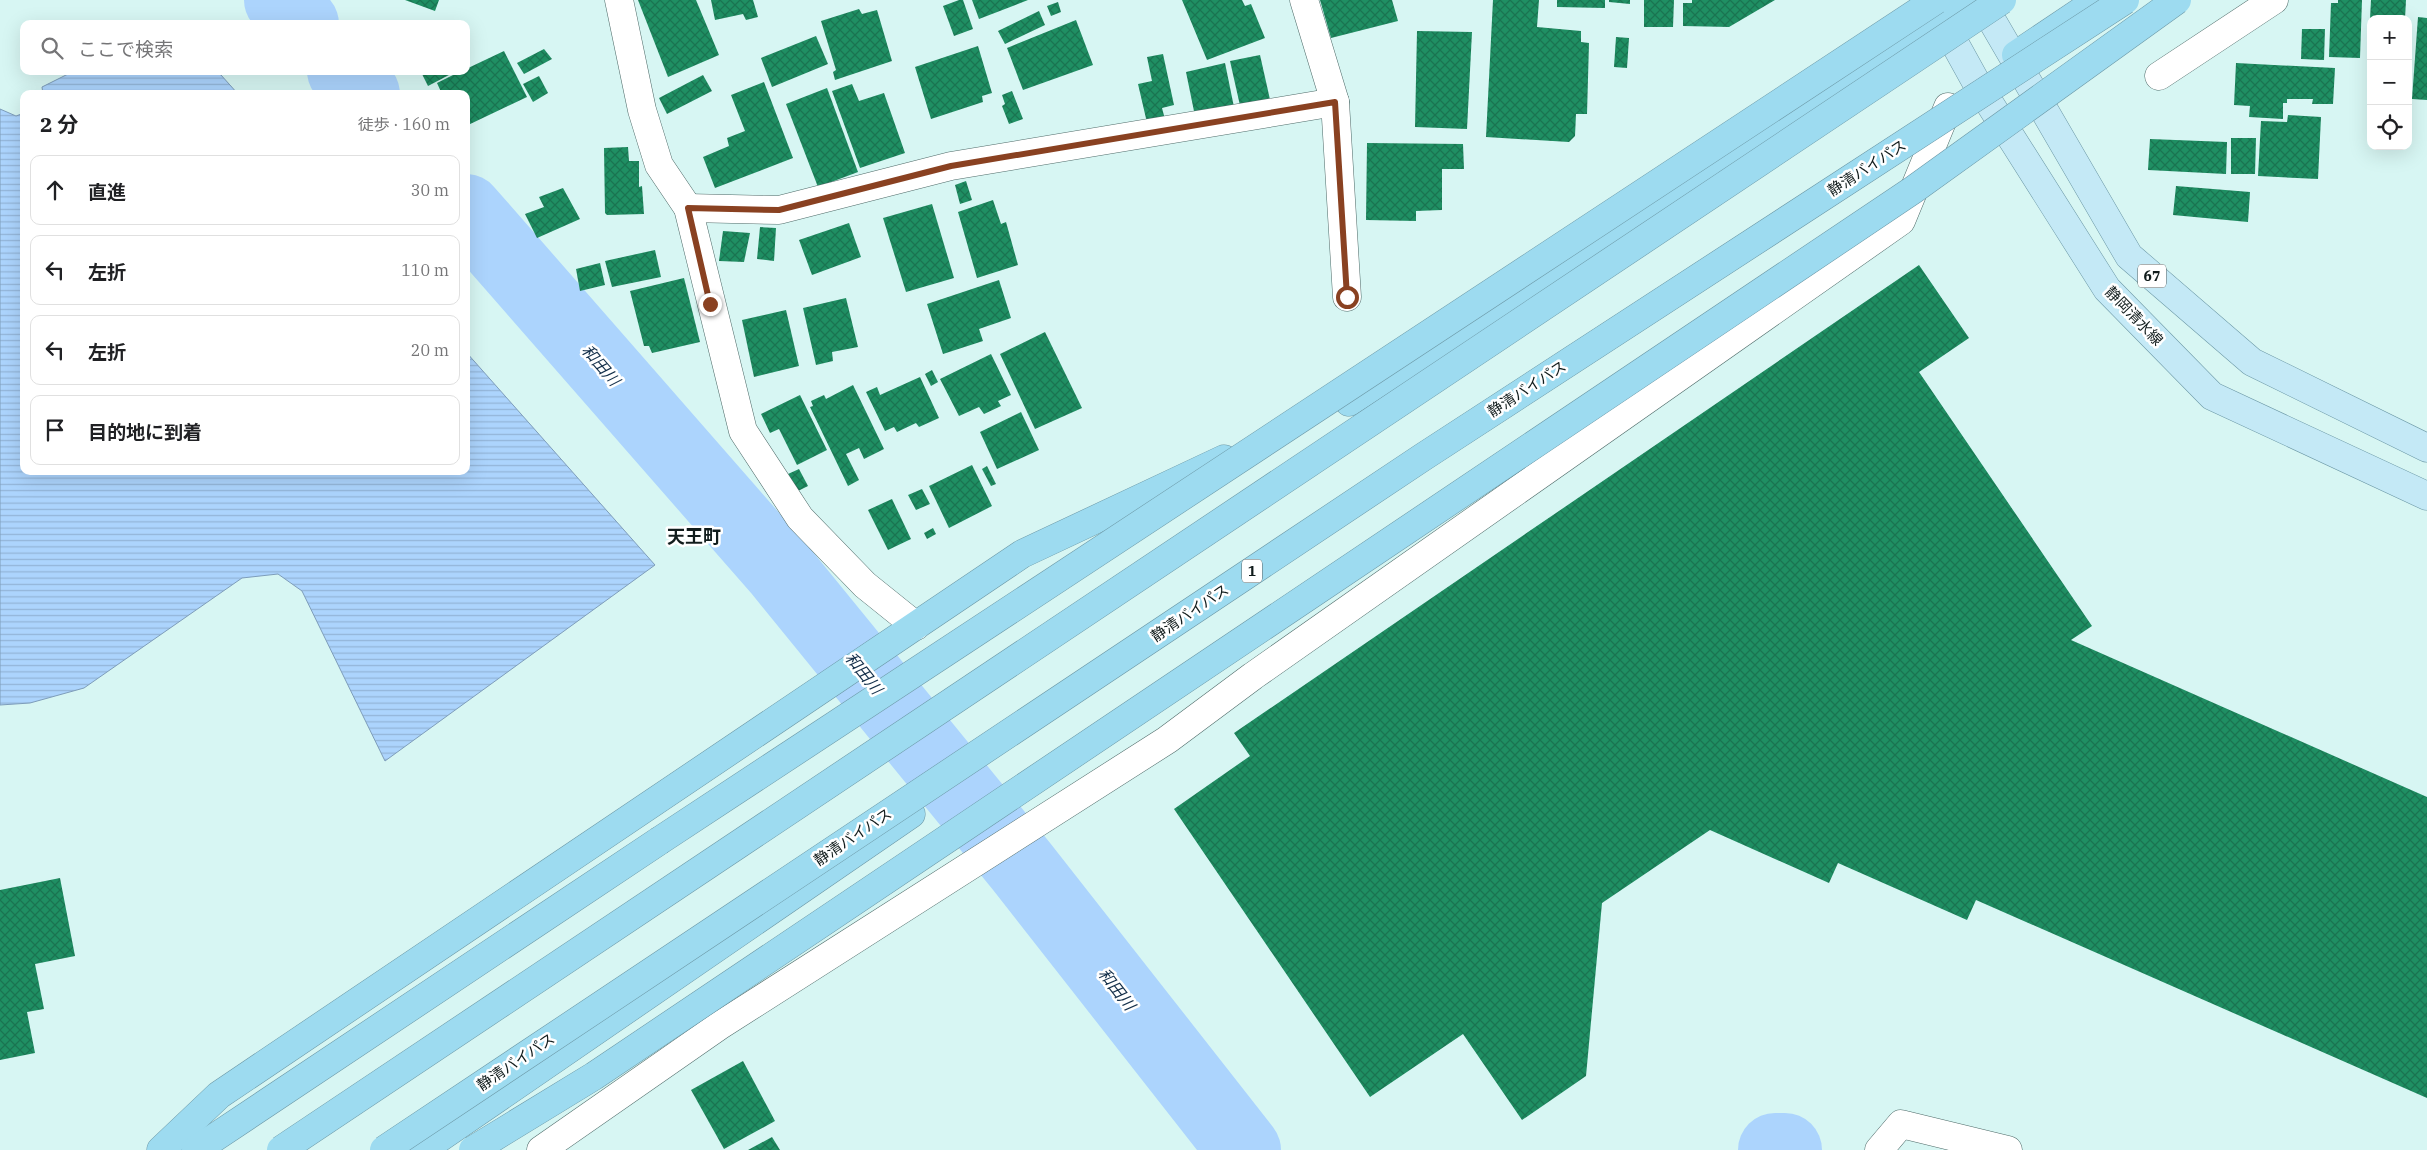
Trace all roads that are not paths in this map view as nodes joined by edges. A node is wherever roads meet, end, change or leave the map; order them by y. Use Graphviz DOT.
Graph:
graph roads {
  1 [pos="619,0"];
  2 [pos="1304,0"];
  3 [pos="1968,0"];
  4 [pos="1980,0"];
  5 [pos="2002,0"];
  6 [pos="2098,0"];
  7 [pos="2125,0"];
  8 [pos="2177,0"];
  9 [pos="2274,0"];
  10 [pos="1935,6"];
  11 [pos="2013,57"];
  12 [pos="2159,76"];
  13 [pos="1976,82"];
  14 [pos="1951,101"];
  15 [pos="1335,102"];
  16 [pos="688,208"];
  17 [pos="1347,297"];
  18 [pos="2427,448"];
  19 [pos="2427,496"];
  20 [pos="916,626"];
  21 [pos="161,1150"];
  22 [pos="196,1150"];
  23 [pos="281,1150"];
  24 [pos="384,1150"];
  25 [pos="422,1150"];
  26 [pos="473,1150"];
  27 [pos="540,1150"];
  28 [pos="1879,1150"];
  29 [pos="2008,1150"];
  1 -- 16 [label="street"];
  2 -- 15 [label="street"];
  3 -- 10 [label="highway"];
  4 -- 11 [label="main road, 67"];
  5 -- 23 [label="highway, bridge"];
  6 -- 11 [label="highway"];
  7 -- 24 [label="highway, 静清バイパス / 1, bridge"];
  8 -- 26 [label="highway, bridge"];
  9 -- 12 [label="street"];
  10 -- 13 [label="main road, 静岡清水線"];
  10 -- 20 [label="highway"];
  10 -- 22 [label="highway, bridge"];
  11 -- 13 [label="highway"];
  11 -- 18 [label="main road, 67"];
  13 -- 14 [label="highway"];
  13 -- 19 [label="main road, 静岡清水線"];
  14 -- 25 [label="highway"];
  14 -- 27 [label="street"];
  15 -- 16 [label="street"];
  15 -- 17 [label="street"];
  16 -- 20 [label="street"];
  20 -- 21 [label="highway"];
  28 -- 29 [label="street"];
}
